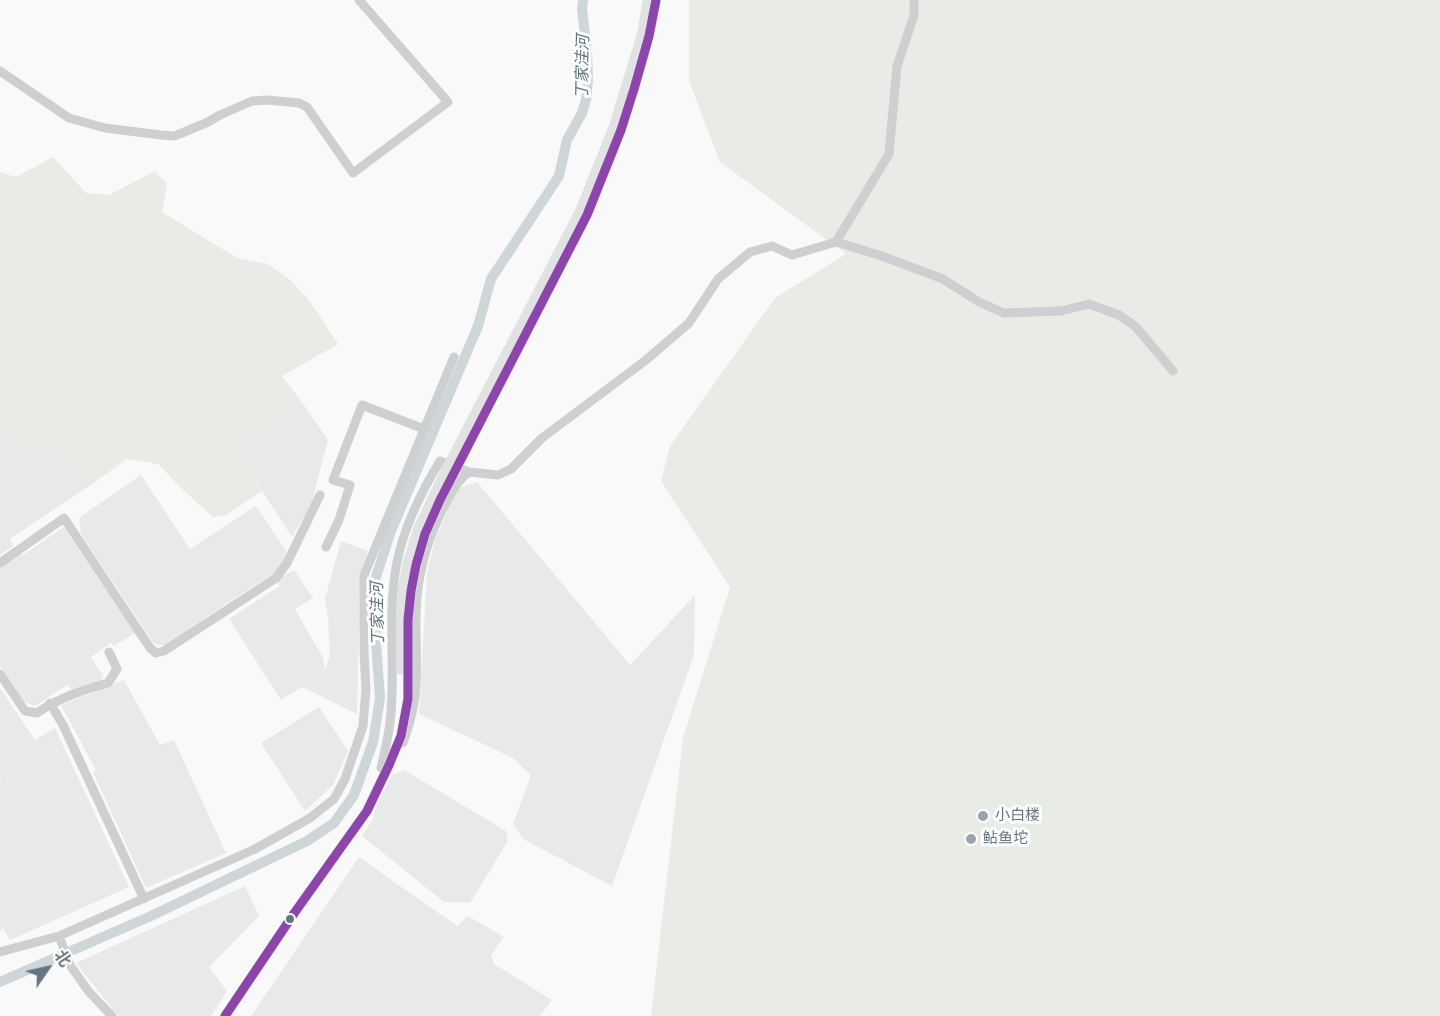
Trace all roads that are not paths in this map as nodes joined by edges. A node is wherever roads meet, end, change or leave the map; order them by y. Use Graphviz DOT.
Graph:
graph roads {
  1 [pos="359,0"];
  2 [pos="648,0"];
  3 [pos="656,0"];
  4 [pos="914,0"];
  5 [pos="0,72"];
  6 [pos="836,242"];
  7 [pos="454,357"];
  8 [pos="1173,370"];
  9 [pos="424,429"];
  10 [pos="451,470"];
  11 [pos="469,472"];
  12 [pos="320,495"];
  13 [pos="326,546"];
  14 [pos="0,563"];
  15 [pos="109,652"];
  16 [pos="0,674"];
  17 [pos="50,703"];
  18 [pos="385,767"];
  19 [pos="144,899"];
  20 [pos="59,936"];
  21 [pos="0,952"];
  22 [pos="112,1016"];
  23 [pos="225,1016"];
  1 -- 5 [label="street"];
  2 -- 10 [label="main road"];
  3 -- 10 [label="main road"];
  4 -- 6 [label="street"];
  6 -- 8 [label="street"];
  6 -- 11 [label="street"];
  7 -- 9 [label="street"];
  9 -- 13 [label="street"];
  9 -- 19 [label="street"];
  10 -- 18 [label="main road"];
  11 -- 18 [label="street"];
  11 -- 18 [label="street"];
  12 -- 14 [label="street"];
  15 -- 17 [label="street"];
  16 -- 17 [label="street"];
  17 -- 19 [label="street"];
  18 -- 23 [label="main road"];
  19 -- 20 [label="street"];
  20 -- 21 [label="street"];
  20 -- 22 [label="street"];
}
